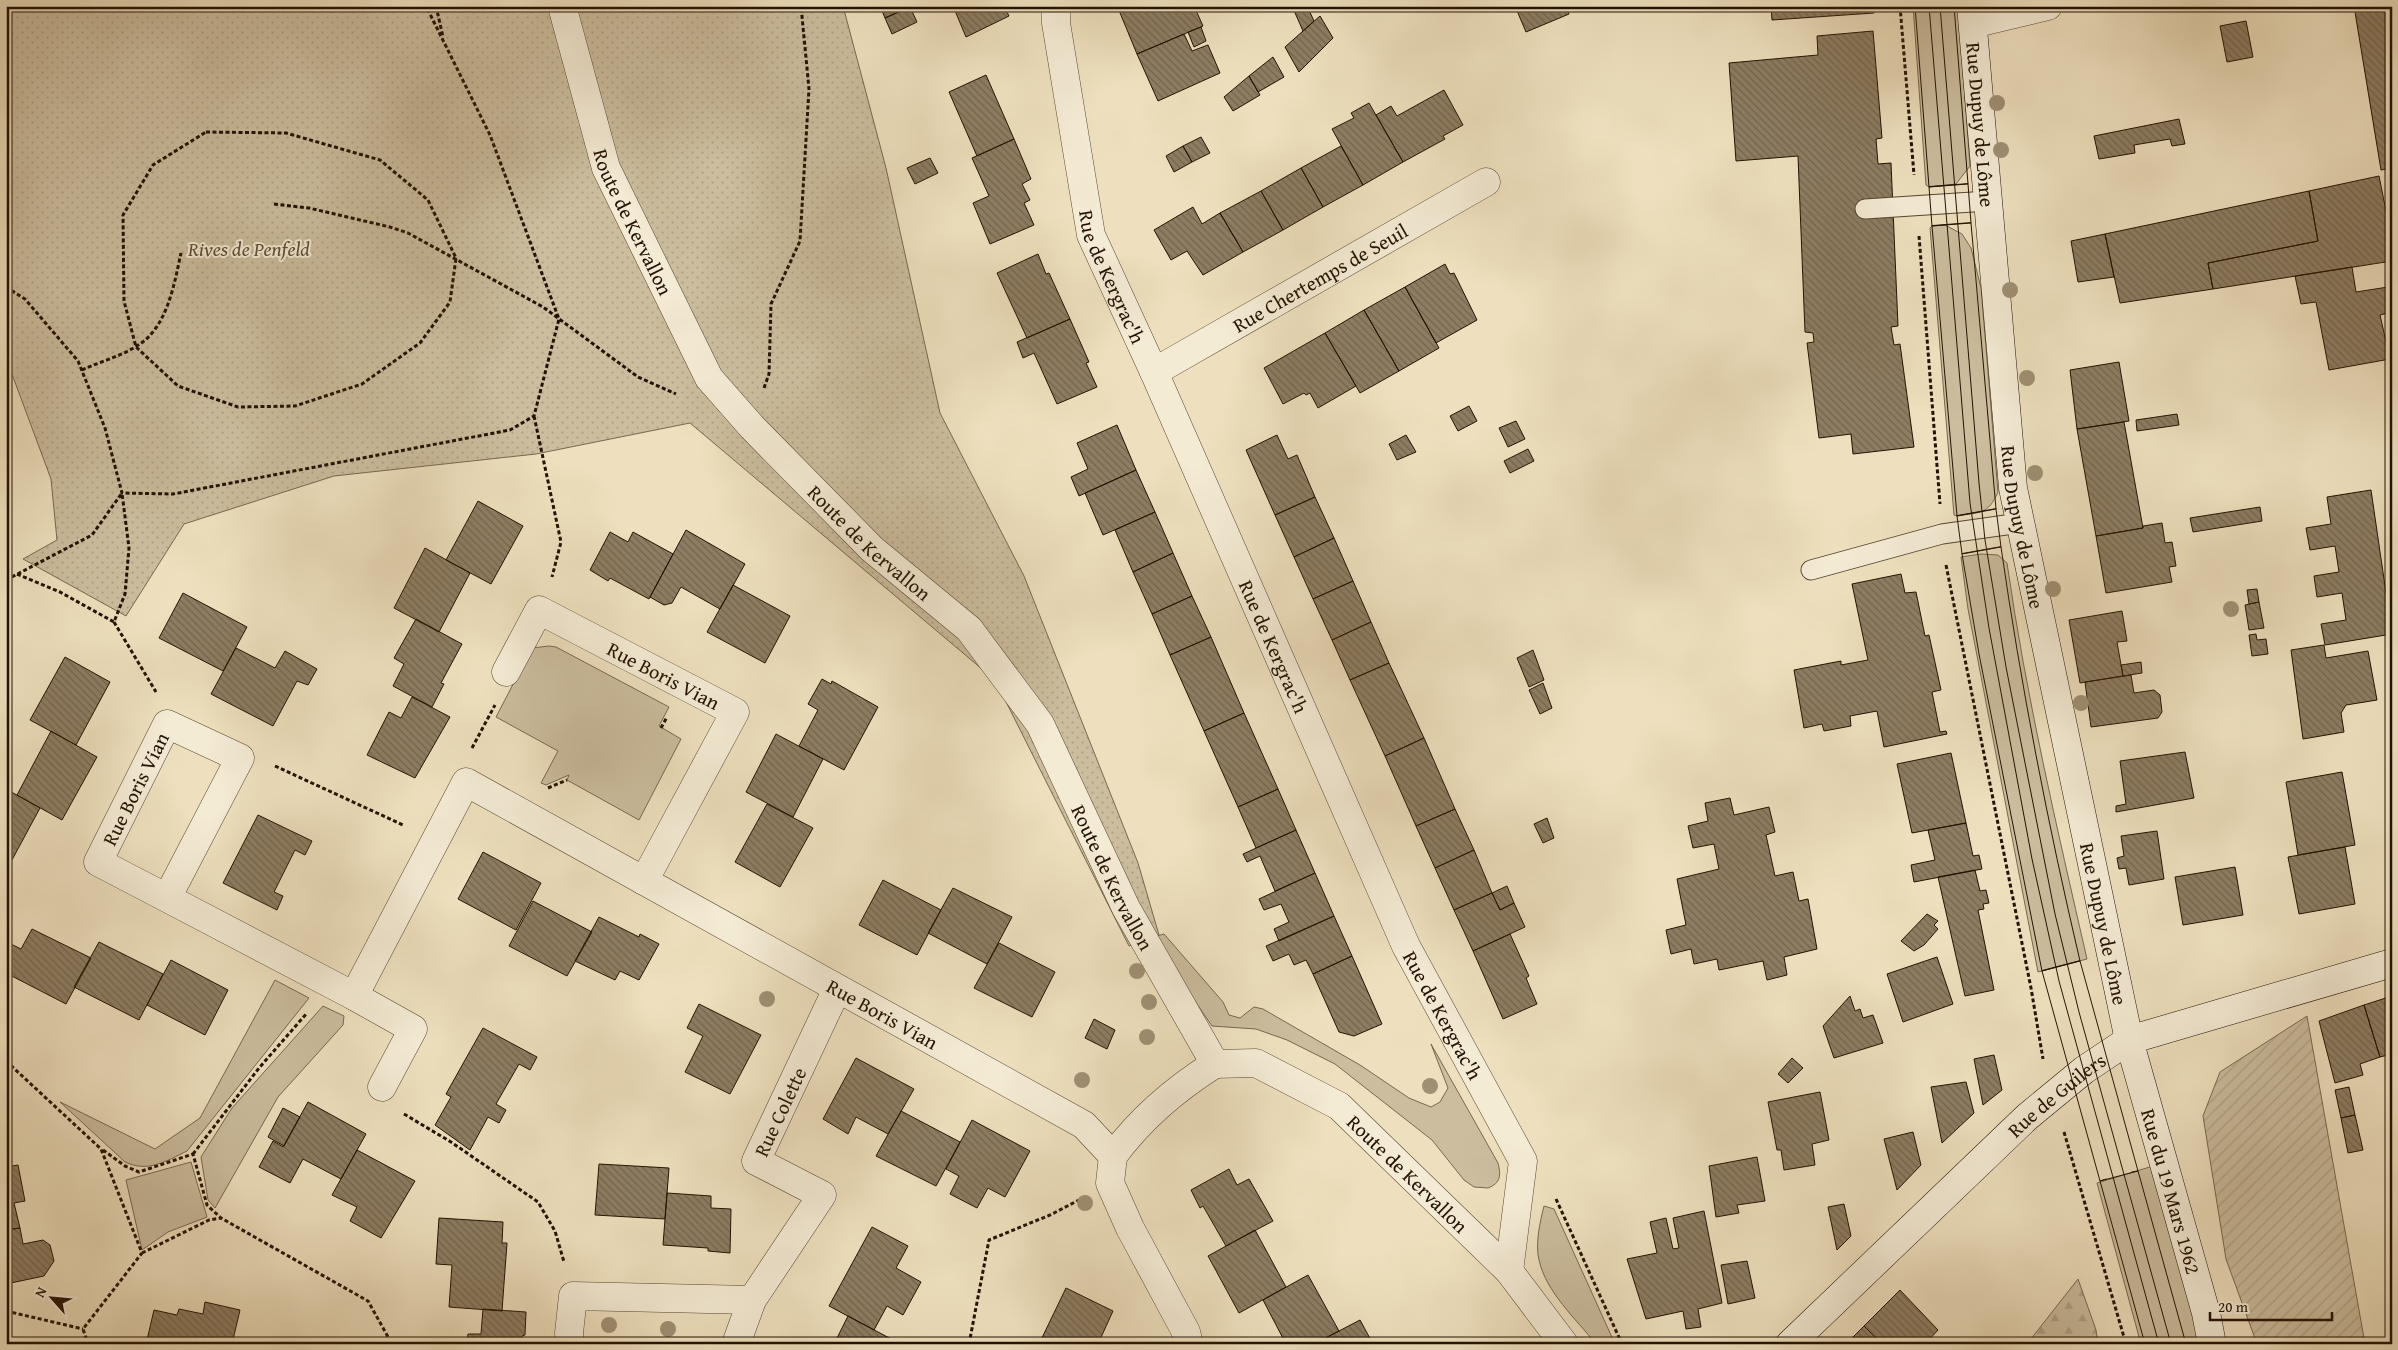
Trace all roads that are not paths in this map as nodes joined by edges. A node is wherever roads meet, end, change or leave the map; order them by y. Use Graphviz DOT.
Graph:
graph roads {
  1 [pos="562,6"];
  2 [pos="1056,6"];
  3 [pos="2048,6"];
  4 [pos="1972,15"];
  5 [pos="1486,182"];
  6 [pos="1988,200"];
  7 [pos="1864,209"];
  8 [pos="1154,372"];
  9 [pos="2020,523"];
  10 [pos="1811,570"];
  11 [pos="506,672"];
  12 [pos="644,881"];
  13 [pos="167,898"];
  14 [pos="2392,962"];
  15 [pos="837,988"];
  16 [pos="354,996"];
  17 [pos="2129,1040"];
  18 [pos="1215,1064"];
  19 [pos="382,1087"];
  20 [pos="1113,1156"];
  21 [pos="1509,1270"];
  22 [pos="752,1300"];
  23 [pos="570,1344"];
  24 [pos="736,1344"];
  25 [pos="1189,1344"];
  26 [pos="1564,1344"];
  27 [pos="1790,1344"];
  28 [pos="2212,1344"];
  1 -- 18 [label="street, Route de Kervallon"];
  2 -- 8 [label="street, Rue de Kergrac'h"];
  3 -- 4 [label="street"];
  4 -- 6 [label="street, Rue Dupuy de Lôme"];
  5 -- 8 [label="street, Rue Chertemps de Seuil"];
  6 -- 7 [label="lane"];
  6 -- 9 [label="street, Rue Dupuy de Lôme"];
  8 -- 21 [label="street, Rue de Kergrac'h"];
  9 -- 10 [label="lane"];
  9 -- 17 [label="street, Rue Dupuy de Lôme"];
  11 -- 12 [label="street, Rue Boris Vian"];
  12 -- 15 [label="street, Rue Boris Vian"];
  12 -- 16 [label="street, Rue Boris Vian"];
  13 -- 13 [label="street, Rue Boris Vian"];
  13 -- 16 [label="street, Rue Boris Vian"];
  14 -- 17 [label="street, Rue de Guilers"];
  15 -- 20 [label="street, Rue Boris Vian"];
  15 -- 22 [label="street, Rue Colette"];
  16 -- 19 [label="street, Rue Boris Vian"];
  17 -- 27 [label="street, Rue de Guilers"];
  17 -- 28 [label="street, Rue du 19 Mars 1962"];
  18 -- 20 [label="street"];
  18 -- 21 [label="street, Route de Kervallon"];
  20 -- 25 [label="street"];
  21 -- 26 [label="street, Route de Kervallon"];
  22 -- 23 [label="street"];
  22 -- 24 [label="street, Rue Colette"];
}
